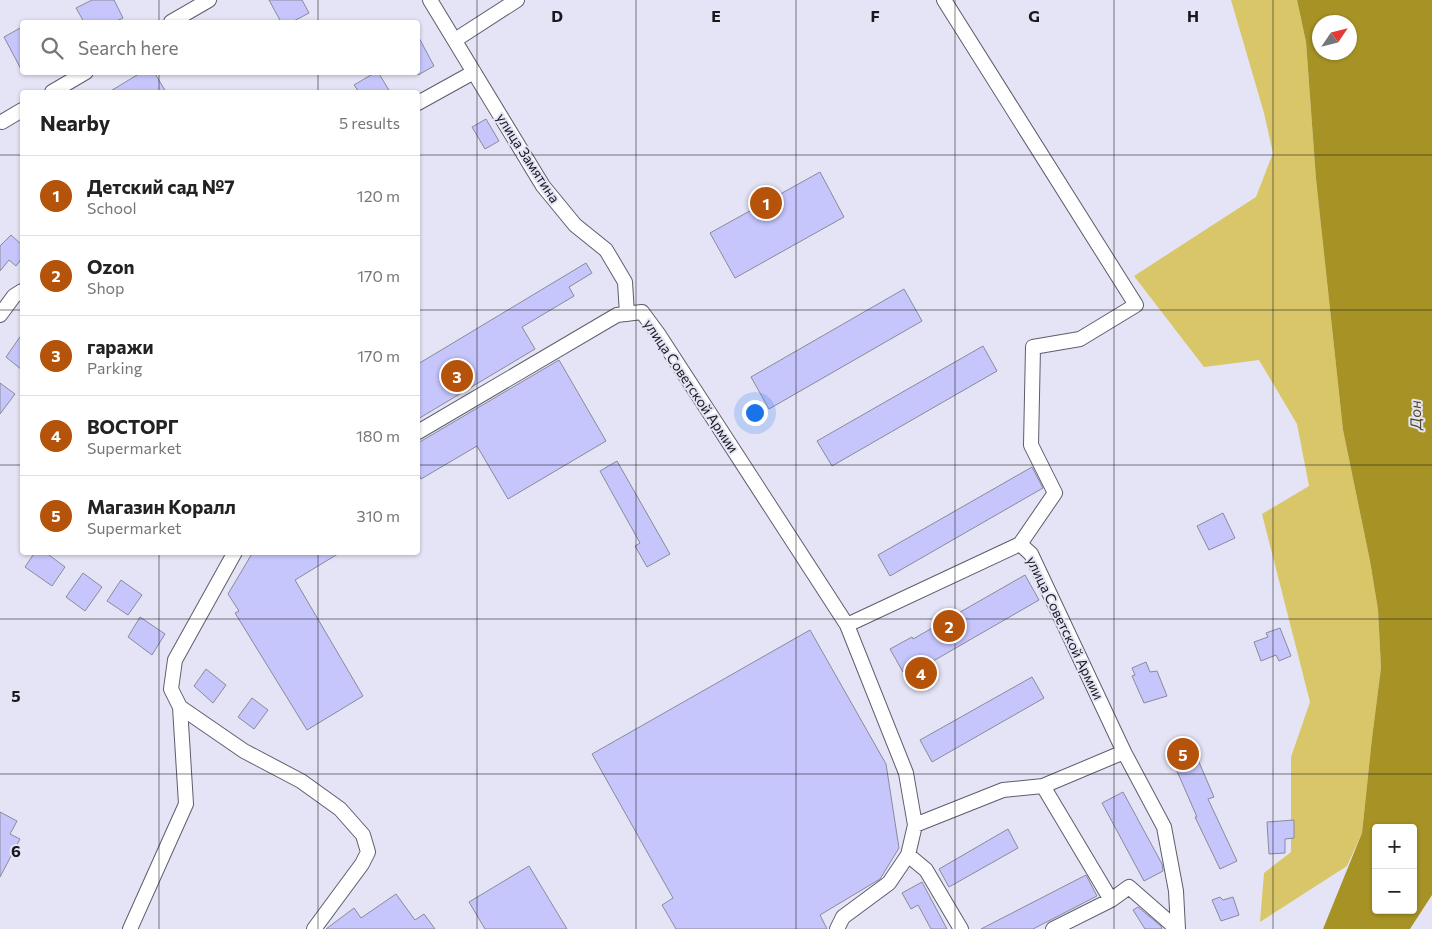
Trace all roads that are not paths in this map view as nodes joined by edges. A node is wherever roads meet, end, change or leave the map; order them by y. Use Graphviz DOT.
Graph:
graph roads {
  1 [pos="209,0"];
  2 [pos="430,0"];
  3 [pos="517,0"];
  4 [pos="944,0"];
  5 [pos="174,20"];
  6 [pos="454,40"];
  7 [pos="474,72"];
  8 [pos="81,75"];
  9 [pos="55,90"];
  10 [pos="420,102"];
  11 [pos="20,111"];
  12 [pos="2,122"];
  13 [pos="20,292"];
  14 [pos="627,314"];
  15 [pos="0,315"];
  16 [pos="420,431"];
  17 [pos="1020,544"];
  18 [pos="233,555"];
  19 [pos="847,625"];
  20 [pos="180,707"];
  21 [pos="1124,752"];
  22 [pos="1043,786"];
  23 [pos="915,825"];
  24 [pos="908,855"];
  25 [pos="1111,900"];
  26 [pos="130,929"];
  27 [pos="314,929"];
  28 [pos="837,929"];
  29 [pos="961,929"];
  30 [pos="1053,929"];
  31 [pos="1178,929"];
  1 -- 5 [label="street"];
  2 -- 6 [label="street, улица Замятина"];
  3 -- 6 [label="street"];
  4 -- 17 [label="street"];
  6 -- 7 [label="street, улица Замятина"];
  7 -- 10 [label="street"];
  7 -- 14 [label="street, улица Замятина"];
  8 -- 9 [label="street"];
  11 -- 12 [label="street"];
  13 -- 15 [label="street"];
  14 -- 16 [label="street, улица Советской Армии"];
  14 -- 19 [label="street, улица Советской Армии"];
  17 -- 19 [label="street, улица Советской Армии"];
  17 -- 21 [label="street, улица Советской Армии"];
  18 -- 20 [label="street"];
  19 -- 23 [label="street, улица Советской Армии"];
  20 -- 26 [label="street"];
  20 -- 27 [label="street"];
  21 -- 22 [label="street"];
  21 -- 31 [label="street, улица Советской Армии"];
  22 -- 23 [label="street"];
  22 -- 25 [label="street"];
  23 -- 24 [label="street, улица Советской Армии"];
  24 -- 28 [label="street"];
  24 -- 29 [label="street"];
  25 -- 30 [label="street, улица Советской Армии"];
  25 -- 31 [label="street, улица Советской Армии"];
}
